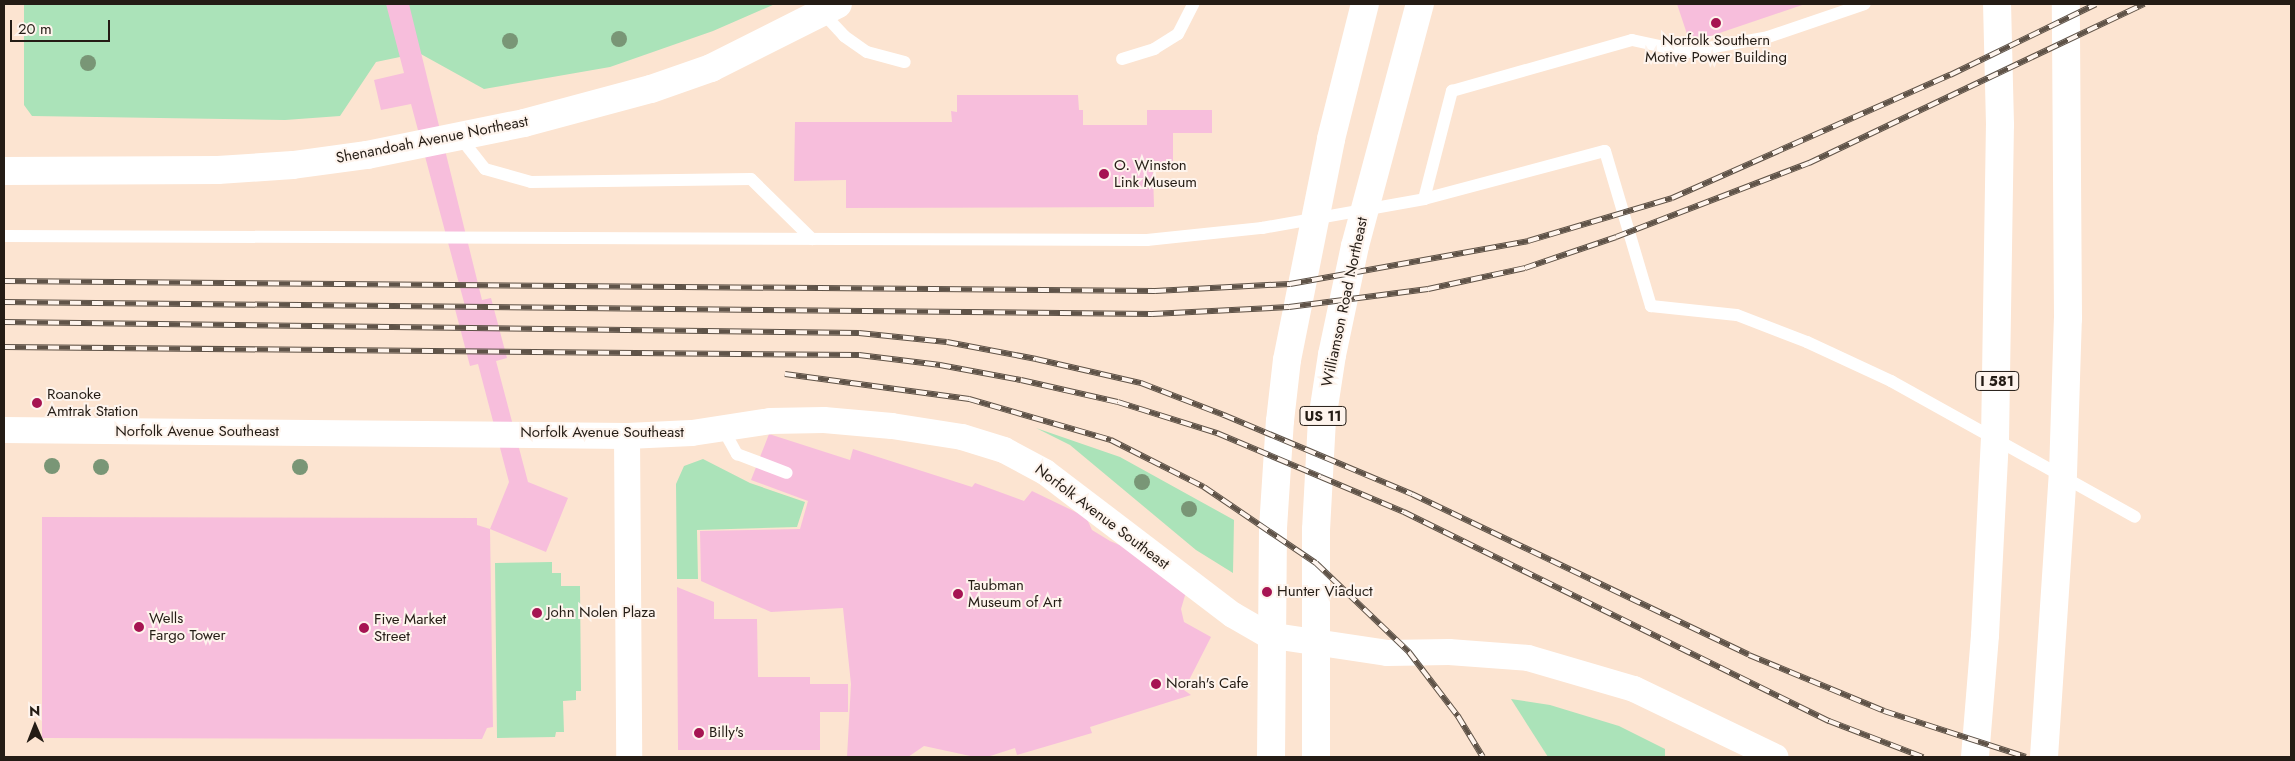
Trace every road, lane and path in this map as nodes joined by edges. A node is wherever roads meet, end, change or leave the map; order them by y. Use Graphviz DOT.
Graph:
graph roads {
  1 [pos="1193,4"];
  2 [pos="1365,4"];
  3 [pos="1420,4"];
  4 [pos="1865,4"];
  5 [pos="1997,4"];
  6 [pos="2066,4"];
  7 [pos="829,8"];
  8 [pos="1122,59"];
  9 [pos="905,62"];
  10 [pos="459,136"];
  11 [pos="4,171"];
  12 [pos="1424,199"];
  13 [pos="4,236"];
  14 [pos="812,239"];
  15 [pos="723,428"];
  16 [pos="4,430"];
  17 [pos="627,436"];
  18 [pos="787,473"];
  19 [pos="2135,517"];
  20 [pos="629,757"];
  21 [pos="1271,757"];
  22 [pos="1316,757"];
  23 [pos="1775,757"];
  24 [pos="1975,757"];
  25 [pos="2044,757"];
  1 -- 8 [label="lane"];
  2 -- 21 [label="main road, US 11"];
  3 -- 22 [label="main road, Williamson Road Northeast / US 11"];
  4 -- 12 [label="lane"];
  5 -- 24 [label="main road, I 581"];
  6 -- 25 [label="main road"];
  7 -- 9 [label="lane"];
  7 -- 10 [label="main road, Shenandoah Avenue Northeast"];
  10 -- 11 [label="main road, Shenandoah Avenue Northeast"];
  10 -- 14 [label="lane"];
  12 -- 14 [label="lane"];
  12 -- 19 [label="lane"];
  13 -- 14 [label="lane"];
  15 -- 17 [label="street, Norfolk Avenue Southeast"];
  15 -- 18 [label="lane"];
  15 -- 23 [label="street, Norfolk Avenue Southeast"];
  16 -- 17 [label="street, Norfolk Avenue Southeast"];
  17 -- 20 [label="street"];
}
